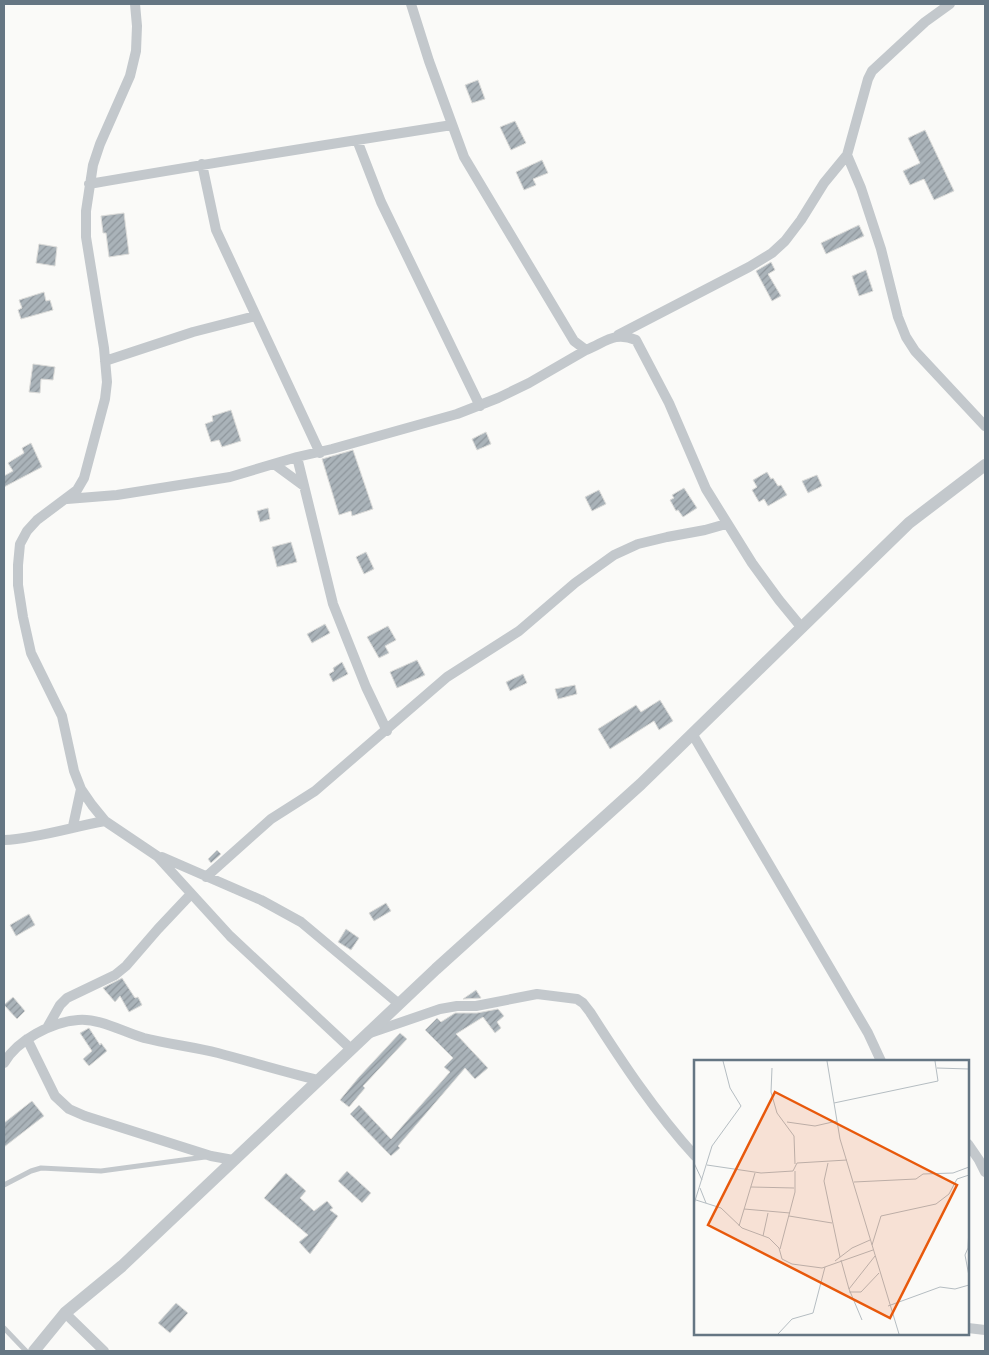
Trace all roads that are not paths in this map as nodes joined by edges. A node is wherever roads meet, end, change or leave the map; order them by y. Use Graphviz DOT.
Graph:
graph roads {
  1 [pos="136,4"];
  2 [pos="411,4"];
  3 [pos="950,4"];
  4 [pos="452,125"];
  5 [pos="357,140"];
  6 [pos="847,155"];
  7 [pos="202,164"];
  8 [pos="89,184"];
  9 [pos="256,316"];
  10 [pos="617,335"];
  11 [pos="586,350"];
  12 [pos="105,361"];
  13 [pos="480,406"];
  14 [pos="985,426"];
  15 [pos="320,453"];
  16 [pos="297,457"];
  17 [pos="274,464"];
  18 [pos="985,465"];
  19 [pos="304,486"];
  20 [pos="67,499"];
  21 [pos="726,524"];
  22 [pos="802,628"];
  23 [pos="387,731"];
  24 [pos="693,734"];
  25 [pos="81,789"];
  26 [pos="105,821"];
  27 [pos="73,826"];
  28 [pos="4,840"];
  29 [pos="157,856"];
  30 [pos="206,877"];
  31 [pos="192,894"];
  32 [pos="399,1004"];
  33 [pos="47,1028"];
  34 [pos="369,1033"];
  35 [pos="27,1039"];
  36 [pos="351,1049"];
  37 [pos="5,1058"];
  38 [pos="881,1060"];
  39 [pos="318,1080"];
  40 [pos="969,1145"];
  41 [pos="694,1155"];
  42 [pos="211,1156"];
  43 [pos="233,1160"];
  44 [pos="985,1172"];
  45 [pos="4,1185"];
  46 [pos="65,1313"];
  47 [pos="4,1328"];
  48 [pos="969,1328"];
  49 [pos="985,1330"];
  50 [pos="26,1351"];
  51 [pos="34,1351"];
  52 [pos="104,1351"];
  1 -- 8 [label="street"];
  2 -- 4 [label="street"];
  3 -- 6 [label="street"];
  4 -- 5 [label="street"];
  4 -- 11 [label="street"];
  5 -- 7 [label="street"];
  5 -- 13 [label="street"];
  6 -- 10 [label="street"];
  6 -- 14 [label="street"];
  7 -- 8 [label="street"];
  7 -- 9 [label="street"];
  8 -- 12 [label="street"];
  9 -- 12 [label="street"];
  9 -- 15 [label="street"];
  10 -- 11 [label="street"];
  10 -- 21 [label="street"];
  11 -- 13 [label="street"];
  12 -- 20 [label="street"];
  13 -- 15 [label="street"];
  15 -- 16 [label="street"];
  16 -- 17 [label="street"];
  16 -- 19 [label="street"];
  17 -- 19 [label="street"];
  17 -- 20 [label="street"];
  18 -- 22 [label="street"];
  19 -- 23 [label="street"];
  20 -- 25 [label="street"];
  21 -- 22 [label="street"];
  21 -- 23 [label="street"];
  22 -- 24 [label="street"];
  23 -- 30 [label="street"];
  24 -- 32 [label="street"];
  24 -- 38 [label="street"];
  25 -- 26 [label="street"];
  25 -- 27 [label="street"];
  26 -- 27 [label="street"];
  26 -- 29 [label="street"];
  27 -- 28 [label="street"];
  29 -- 30 [label="street"];
  29 -- 31 [label="street"];
  30 -- 32 [label="street"];
  31 -- 33 [label="street"];
  31 -- 36 [label="street"];
  32 -- 34 [label="street"];
  33 -- 35 [label="street"];
  33 -- 39 [label="street"];
  34 -- 36 [label="street"];
  34 -- 41 [label="street"];
  35 -- 37 [label="street"];
  35 -- 42 [label="street"];
  36 -- 39 [label="street"];
  39 -- 43 [label="street"];
  40 -- 44 [label="street"];
  42 -- 43 [label="street"];
  42 -- 45 [label="lane"];
  43 -- 46 [label="street"];
  46 -- 51 [label="street"];
  46 -- 52 [label="street"];
  47 -- 50 [label="lane"];
  48 -- 49 [label="street"];
}
